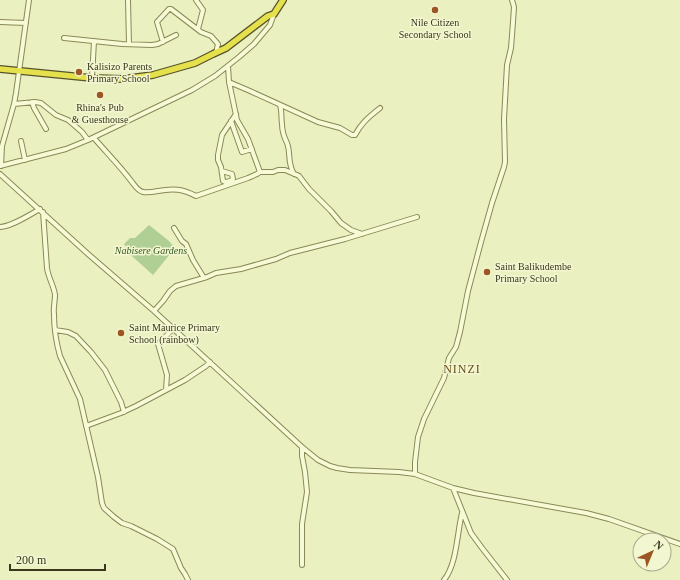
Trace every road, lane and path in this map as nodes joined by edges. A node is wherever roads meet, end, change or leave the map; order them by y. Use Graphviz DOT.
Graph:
graph roads {
  1 [pos="128,0"];
  2 [pos="196,0"];
  3 [pos="283,0"];
  4 [pos="512,0"];
  5 [pos="30,1"];
  6 [pos="274,14"];
  7 [pos="0,22"];
  8 [pos="26,23"];
  9 [pos="198,29"];
  10 [pos="176,35"];
  11 [pos="64,38"];
  12 [pos="94,41"];
  13 [pos="163,42"];
  14 [pos="129,44"];
  15 [pos="216,53"];
  16 [pos="228,66"];
  17 [pos="0,69"];
  18 [pos="19,71"];
  19 [pos="92,78"];
  20 [pos="229,82"];
  21 [pos="32,102"];
  22 [pos="14,104"];
  23 [pos="280,105"];
  24 [pos="380,108"];
  25 [pos="236,114"];
  26 [pos="231,121"];
  27 [pos="46,129"];
  28 [pos="94,138"];
  29 [pos="88,140"];
  30 [pos="21,141"];
  31 [pos="252,149"];
  32 [pos="25,160"];
  33 [pos="0,166"];
  34 [pos="222,171"];
  35 [pos="260,172"];
  36 [pos="0,174"];
  37 [pos="294,174"];
  38 [pos="41,211"];
  39 [pos="417,217"];
  40 [pos="0,227"];
  41 [pos="174,228"];
  42 [pos="362,234"];
  43 [pos="204,278"];
  44 [pos="154,311"];
  45 [pos="173,329"];
  46 [pos="55,330"];
  47 [pos="210,362"];
  48 [pos="166,390"];
  49 [pos="124,412"];
  50 [pos="86,426"];
  51 [pos="302,447"];
  52 [pos="415,474"];
  53 [pos="453,488"];
  54 [pos="463,513"];
  55 [pos="680,544"];
  56 [pos="302,565"];
  57 [pos="188,580"];
  58 [pos="444,580"];
  59 [pos="507,580"];
  1 -- 14 [label="street"];
  2 -- 9 [label="street"];
  3 -- 6 [label="highway"];
  4 -- 52 [label="street"];
  5 -- 8 [label="street"];
  6 -- 15 [label="highway"];
  6 -- 16 [label="street"];
  7 -- 8 [label="street"];
  8 -- 18 [label="street"];
  9 -- 13 [label="street"];
  9 -- 15 [label="street"];
  10 -- 13 [label="street"];
  11 -- 12 [label="street"];
  12 -- 14 [label="street"];
  12 -- 19 [label="street"];
  13 -- 14 [label="street"];
  15 -- 19 [label="highway"];
  16 -- 20 [label="street"];
  16 -- 28 [label="street"];
  17 -- 18 [label="highway"];
  18 -- 19 [label="highway"];
  18 -- 22 [label="street"];
  20 -- 23 [label="street"];
  20 -- 25 [label="street"];
  21 -- 22 [label="street"];
  21 -- 27 [label="street"];
  21 -- 29 [label="street"];
  22 -- 33 [label="street"];
  23 -- 24 [label="street"];
  23 -- 37 [label="street"];
  25 -- 26 [label="street"];
  25 -- 31 [label="street"];
  26 -- 31 [label="street"];
  26 -- 34 [label="street"];
  28 -- 29 [label="street"];
  28 -- 35 [label="street"];
  29 -- 32 [label="street"];
  30 -- 32 [label="street"];
  31 -- 35 [label="street"];
  32 -- 33 [label="street"];
  35 -- 37 [label="street"];
  36 -- 38 [label="street"];
  37 -- 42 [label="street"];
  38 -- 40 [label="street"];
  38 -- 44 [label="street"];
  38 -- 46 [label="street"];
  39 -- 42 [label="street"];
  41 -- 43 [label="street"];
  42 -- 43 [label="street"];
  43 -- 44 [label="street"];
  44 -- 45 [label="street"];
  45 -- 47 [label="street"];
  45 -- 48 [label="street"];
  46 -- 49 [label="street"];
  46 -- 50 [label="street"];
  47 -- 48 [label="street"];
  47 -- 51 [label="street"];
  48 -- 49 [label="street"];
  49 -- 50 [label="street"];
  50 -- 57 [label="street"];
  51 -- 52 [label="street"];
  51 -- 56 [label="street"];
  52 -- 53 [label="street"];
  53 -- 54 [label="street"];
  53 -- 55 [label="street"];
  54 -- 58 [label="street"];
  54 -- 59 [label="street"];
}
